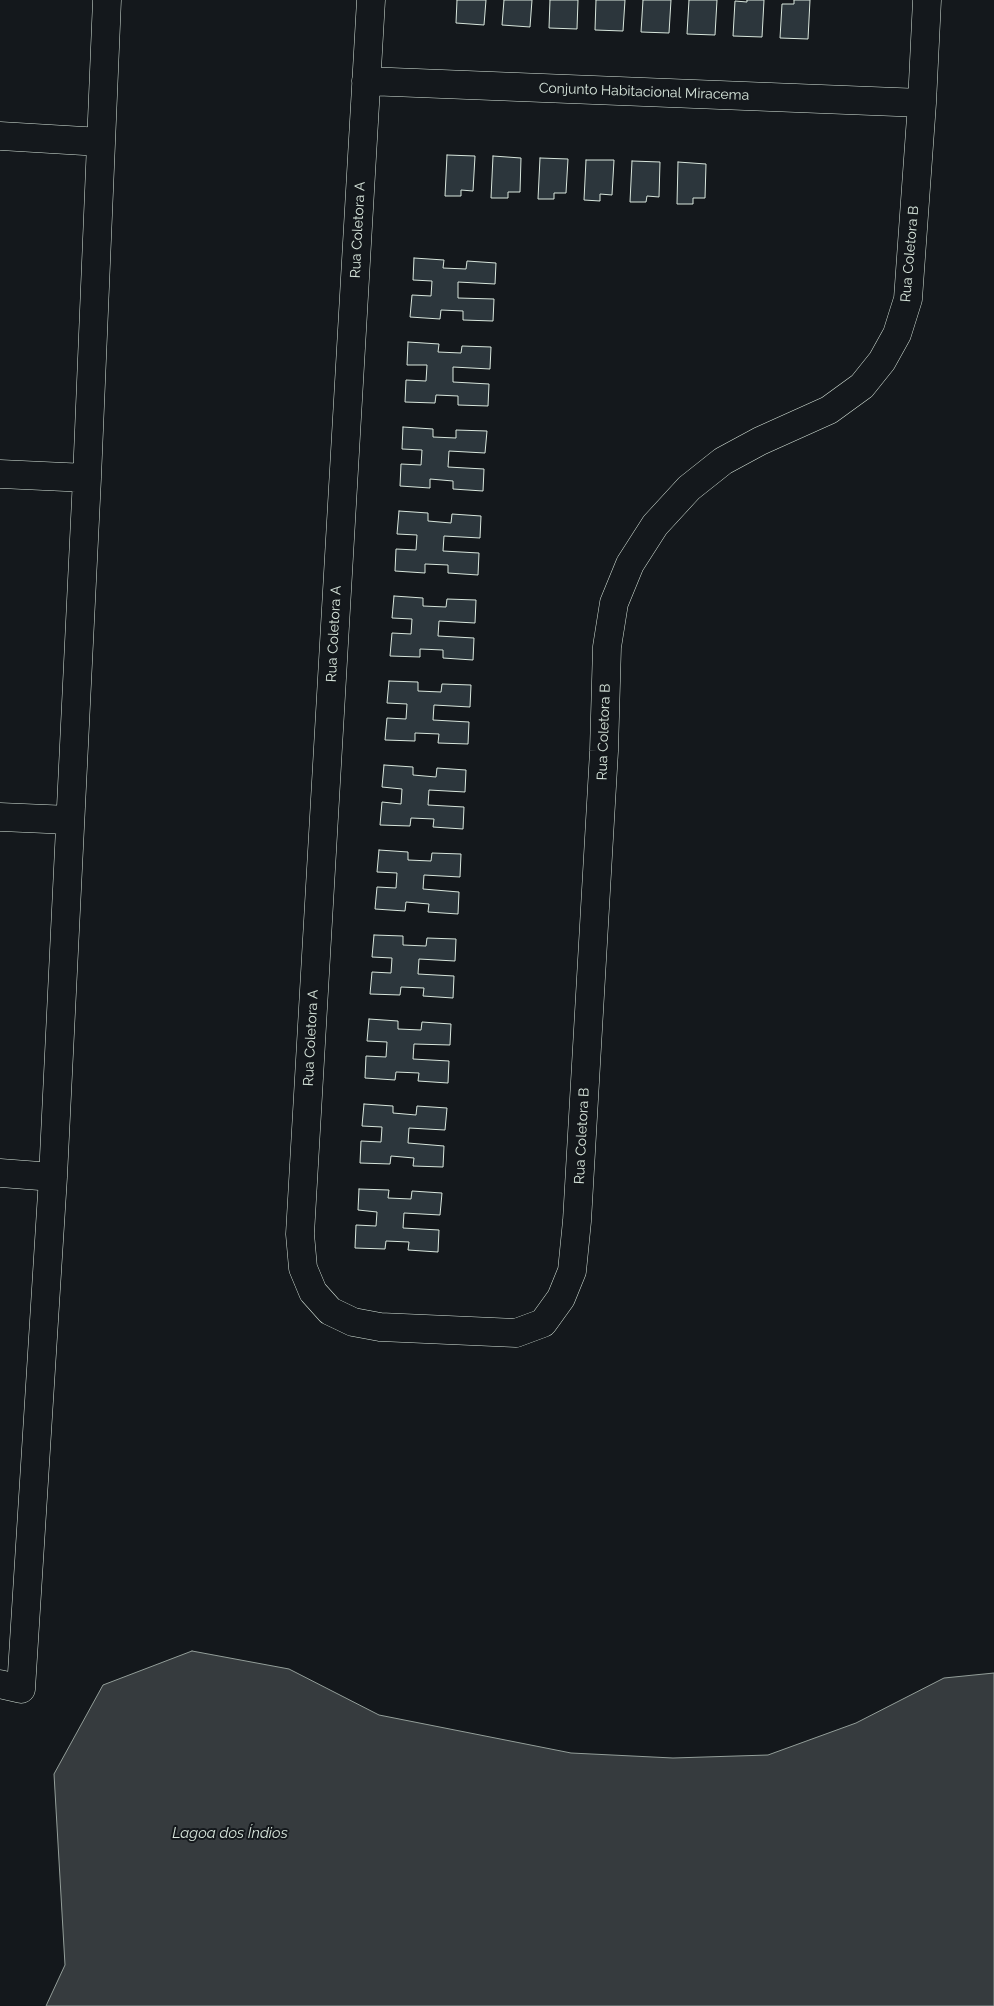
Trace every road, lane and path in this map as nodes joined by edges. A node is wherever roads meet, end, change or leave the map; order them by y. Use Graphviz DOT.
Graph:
graph roads {
  1 [pos="107,0"];
  2 [pos="371,0"];
  3 [pos="927,0"];
  4 [pos="366,81"];
  5 [pos="922,103"];
  6 [pos="0,136"];
  7 [pos="101,142"];
  8 [pos="0,474"];
  9 [pos="87,478"];
  10 [pos="0,817"];
  11 [pos="70,820"];
  12 [pos="0,1173"];
  13 [pos="53,1176"];
  14 [pos="303,1268"];
  15 [pos="10,1686"];
  1 -- 7 [label="street"];
  2 -- 4 [label="street, Rua Coletora A"];
  3 -- 5 [label="street, Rua Coletora B"];
  4 -- 5 [label="street, Conjunto Habitacional Miracema"];
  4 -- 14 [label="street, Rua Coletora A"];
  5 -- 14 [label="street, Rua Coletora B"];
  6 -- 7 [label="street"];
  7 -- 9 [label="street"];
  8 -- 9 [label="street"];
  9 -- 11 [label="street"];
  10 -- 11 [label="street"];
  11 -- 13 [label="street"];
  12 -- 13 [label="street"];
  13 -- 15 [label="street"];
}
